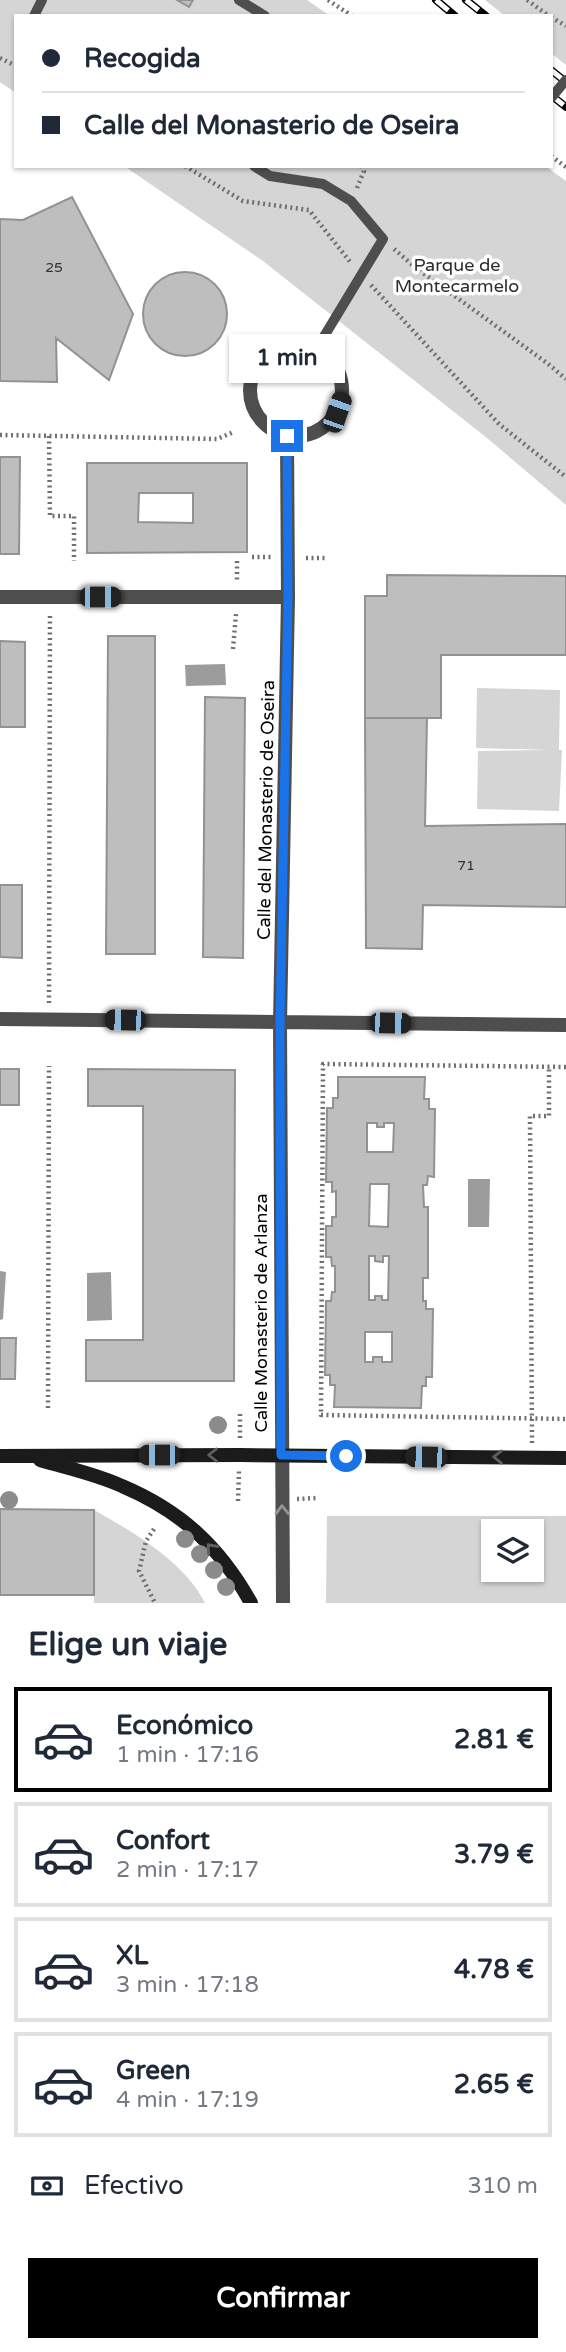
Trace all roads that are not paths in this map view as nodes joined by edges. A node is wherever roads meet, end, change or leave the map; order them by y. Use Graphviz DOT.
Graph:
graph roads {
  1 [pos="239,0"];
  2 [pos="262,14"];
  3 [pos="566,80"];
  4 [pos="553,96"];
  5 [pos="257,168"];
  6 [pos="317,348"];
  7 [pos="287,436"];
  8 [pos="0,597"];
  9 [pos="288,597"];
  10 [pos="0,1019"];
  11 [pos="280,1023"];
  12 [pos="566,1025"];
  13 [pos="25,1455"];
  14 [pos="281,1455"];
  15 [pos="0,1456"];
  16 [pos="566,1458"];
  17 [pos="251,1603"];
  18 [pos="283,1603"];
  1 -- 2 [label="lane"];
  3 -- 4 [label="lane, bridge"];
  5 -- 6 [label="lane"];
  6 -- 7 [label="street"];
  6 -- 7 [label="street"];
  7 -- 9 [label="street, Calle del Monasterio de Oseira"];
  8 -- 9 [label="street"];
  9 -- 11 [label="street, Calle del Monasterio de Oseira"];
  10 -- 11 [label="street"];
  11 -- 12 [label="street"];
  11 -- 14 [label="street, Calle Monasterio de Arlanza"];
  14 -- 13 [label="street, one-way"];
  13 -- 15 [label="street"];
  17 -- 13 [label="street, one-way"];
  16 -- 14 [label="street, one-way"];
  18 -- 14 [label="street, Calle Monasterio de Arlanza, one-way"];
}
